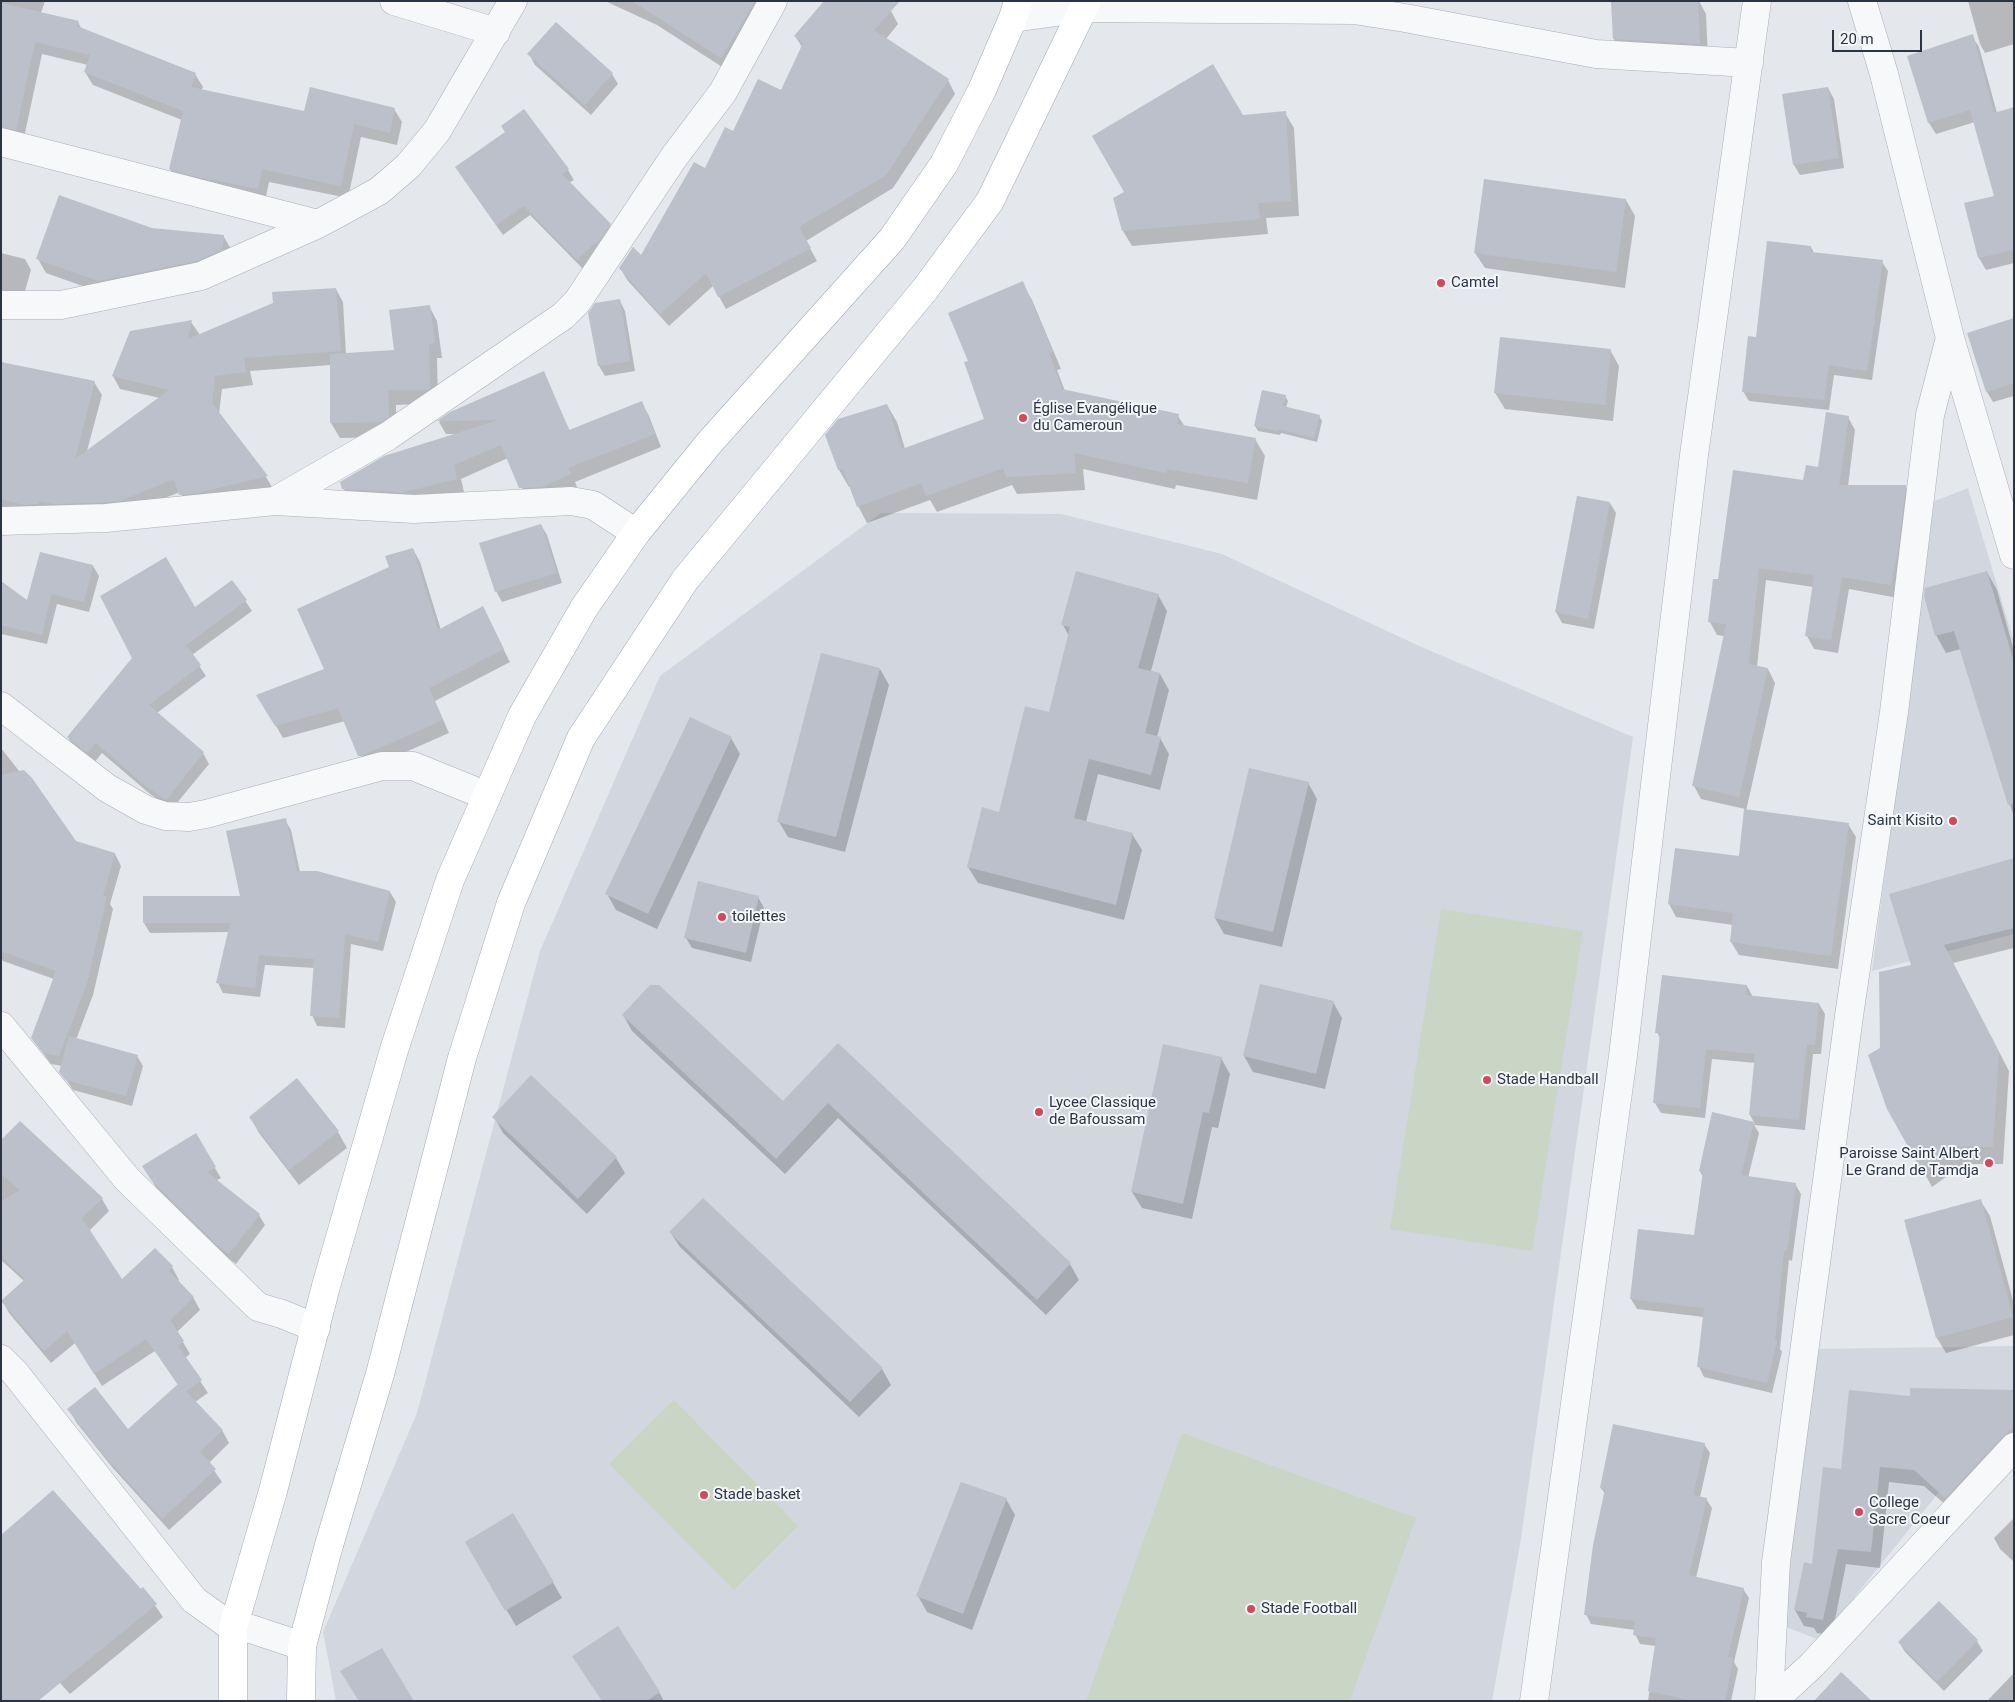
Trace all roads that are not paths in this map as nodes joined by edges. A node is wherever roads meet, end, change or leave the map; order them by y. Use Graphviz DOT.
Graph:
graph roads {
  1 [pos="394,1"];
  2 [pos="513,1"];
  3 [pos="773,1"];
  4 [pos="1757,1"];
  5 [pos="1862,1"];
  6 [pos="1087,5"];
  7 [pos="1015,10"];
  8 [pos="496,32"];
  9 [pos="1749,63"];
  10 [pos="1,142"];
  11 [pos="318,224"];
  12 [pos="1,305"];
  13 [pos="1950,338"];
  14 [pos="275,501"];
  15 [pos="1,521"];
  16 [pos="636,533"];
  17 [pos="2014,555"];
  18 [pos="1,706"];
  19 [pos="487,796"];
  20 [pos="1,1026"];
  21 [pos="316,1328"];
  22 [pos="1,1359"];
  23 [pos="2014,1447"];
  24 [pos="233,1628"];
  25 [pos="302,1646"];
  26 [pos="233,1701"];
  27 [pos="300,1701"];
  28 [pos="1534,1701"];
  29 [pos="1769,1701"];
  30 [pos="1773,1701"];
  1 -- 8 [label="street"];
  2 -- 8 [label="street"];
  3 -- 14 [label="street"];
  4 -- 9 [label="street"];
  5 -- 13 [label="street"];
  6 -- 7 [label="street"];
  6 -- 9 [label="street"];
  6 -- 25 [label="main road"];
  7 -- 16 [label="main road"];
  8 -- 11 [label="street"];
  9 -- 28 [label="street"];
  10 -- 11 [label="street"];
  11 -- 12 [label="street"];
  13 -- 17 [label="street"];
  13 -- 29 [label="street"];
  14 -- 15 [label="street"];
  14 -- 16 [label="street"];
  16 -- 19 [label="main road"];
  18 -- 19 [label="street"];
  19 -- 21 [label="main road"];
  20 -- 21 [label="street"];
  21 -- 24 [label="main road"];
  22 -- 24 [label="street"];
  23 -- 30 [label="street"];
  24 -- 25 [label="street"];
  24 -- 26 [label="main road"];
  25 -- 27 [label="main road"];
}
